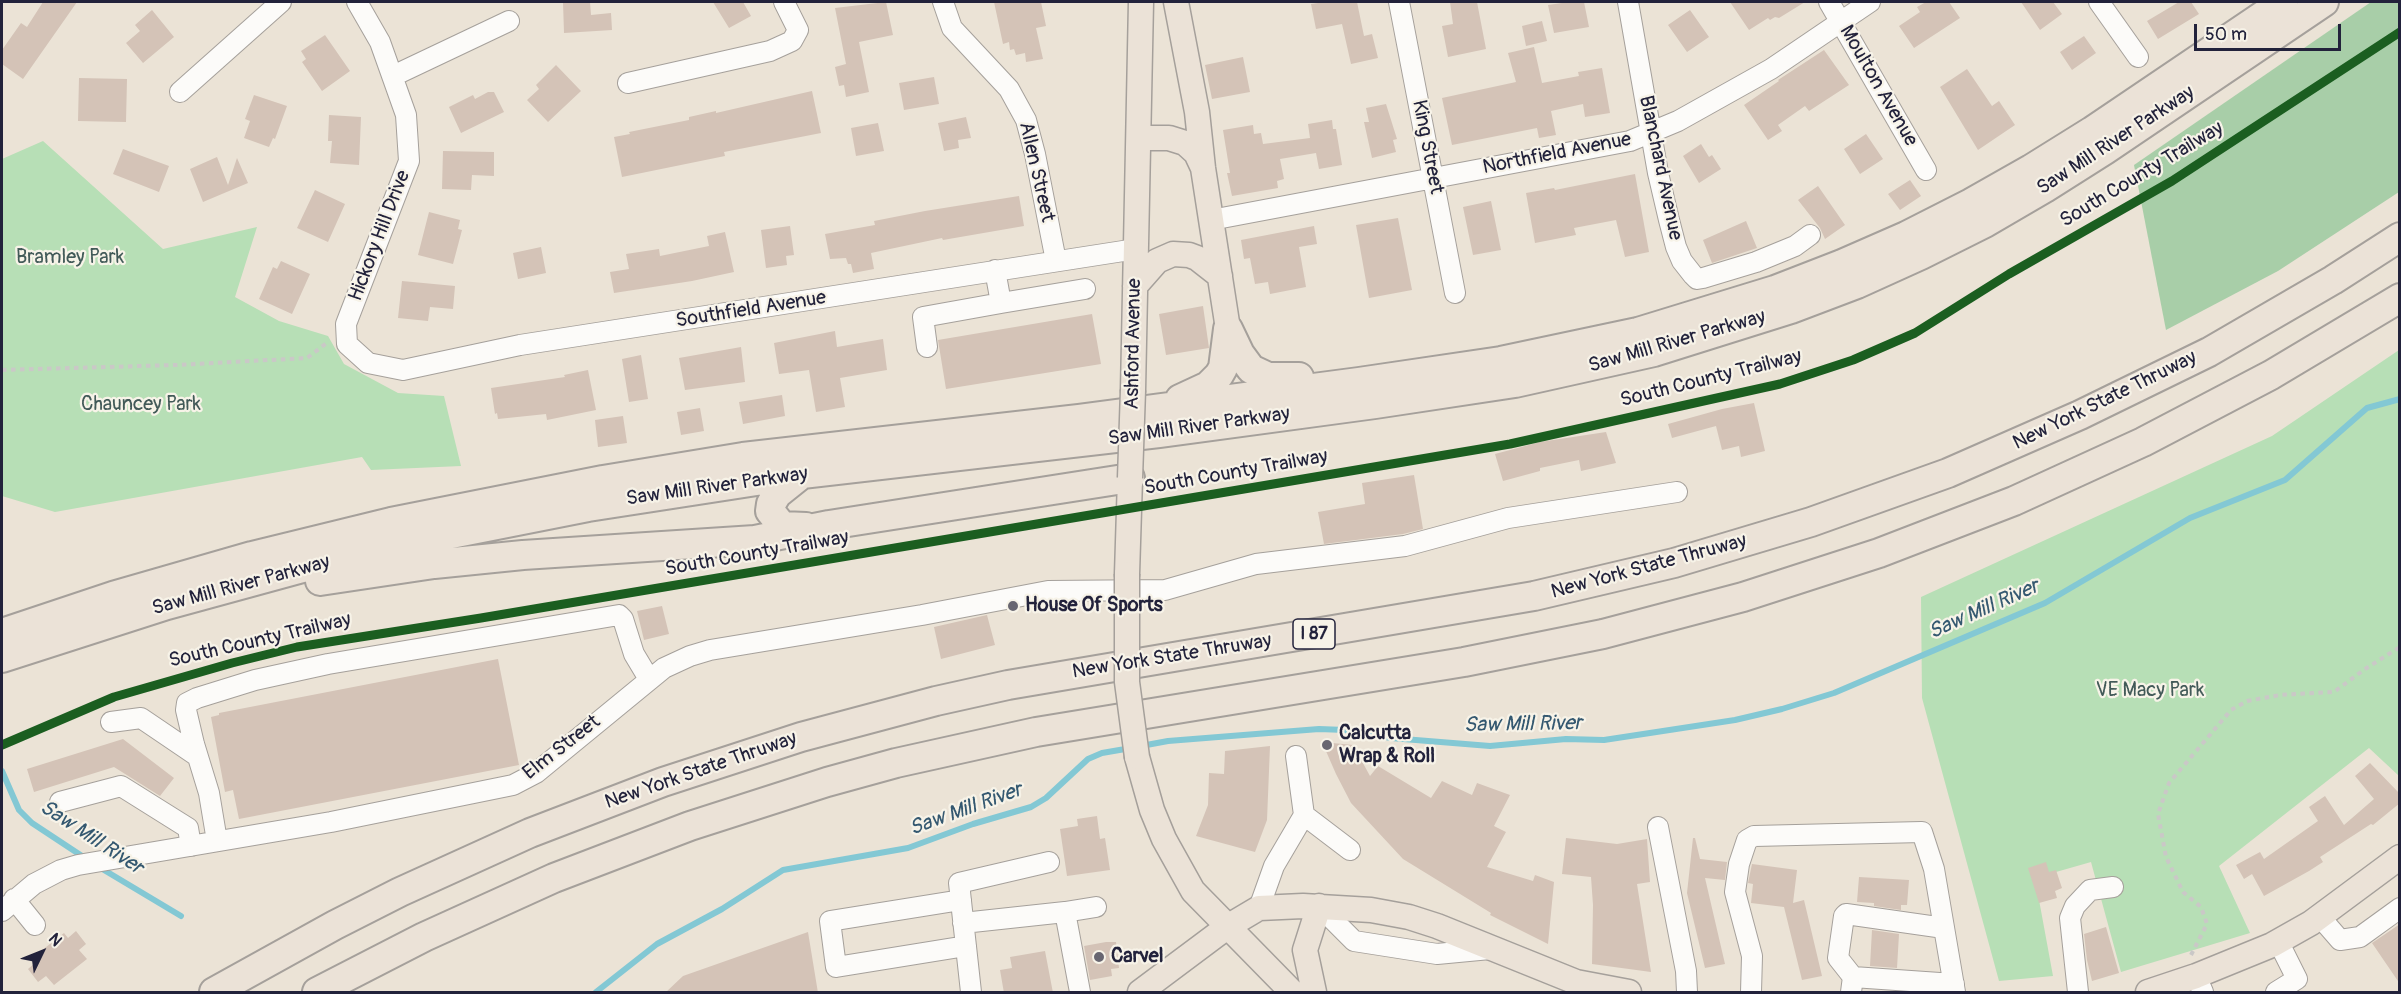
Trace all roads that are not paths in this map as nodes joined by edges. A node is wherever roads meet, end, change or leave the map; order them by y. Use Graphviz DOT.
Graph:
graph roads {
  1 [pos="281,2"];
  2 [pos="357,2"];
  3 [pos="784,2"];
  4 [pos="943,2"];
  5 [pos="1141,2"];
  6 [pos="1176,2"];
  7 [pos="1399,2"];
  8 [pos="1628,2"];
  9 [pos="1829,2"];
  10 [pos="1870,2"];
  11 [pos="2099,2"];
  12 [pos="2283,2"];
  13 [pos="2324,2"];
  14 [pos="509,21"];
  15 [pos="1841,22"];
  16 [pos="2138,57"];
  17 [pos="393,76"];
  18 [pos="628,83"];
  19 [pos="180,92"];
  20 [pos="1652,133"];
  21 [pos="1139,138"];
  22 [pos="1203,168"];
  23 [pos="1926,170"];
  24 [pos="1433,178"];
  25 [pos="1211,220"];
  26 [pos="1810,236"];
  27 [pos="2400,237"];
  28 [pos="1136,249"];
  29 [pos="1056,261"];
  30 [pos="995,270"];
  31 [pos="1220,276"];
  32 [pos="1135,286"];
  33 [pos="1085,289"];
  34 [pos="1455,293"];
  35 [pos="2400,298"];
  36 [pos="1001,303"];
  37 [pos="1228,329"];
  38 [pos="927,348"];
  39 [pos="368,363"];
  40 [pos="1430,372"];
  41 [pos="1143,400"];
  42 [pos="802,474"];
  43 [pos="1119,480"];
  44 [pos="1677,492"];
  45 [pos="829,525"];
  46 [pos="167,605"];
  47 [pos="2,633"];
  48 [pos="2,658"];
  49 [pos="648,679"];
  50 [pos="111,722"];
  51 [pos="197,756"];
  52 [pos="1296,756"];
  53 [pos="60,802"];
  54 [pos="1304,815"];
  55 [pos="1658,827"];
  56 [pos="218,841"];
  57 [pos="191,846"];
  58 [pos="1350,850"];
  59 [pos="2400,857"];
  60 [pos="1049,862"];
  61 [pos="2113,887"];
  62 [pos="960,891"];
  63 [pos="8,905"];
  64 [pos="1319,906"];
  65 [pos="1096,907"];
  66 [pos="1259,908"];
  67 [pos="2400,908"];
  68 [pos="1065,912"];
  69 [pos="2319,917"];
  70 [pos="963,923"];
  71 [pos="35,925"];
  72 [pos="1227,927"];
  73 [pos="1944,928"];
  74 [pos="2278,941"];
  75 [pos="966,946"];
  76 [pos="1491,949"];
  77 [pos="2193,984"];
  78 [pos="1852,985"];
  79 [pos="1576,988"];
  80 [pos="1955,988"];
  81 [pos="214,993"];
  82 [pos="317,993"];
  83 [pos="972,993"];
  84 [pos="1080,993"];
  85 [pos="1140,993"];
  86 [pos="1292,993"];
  87 [pos="1314,993"];
  88 [pos="1629,993"];
  89 [pos="1687,993"];
  90 [pos="1751,993"];
  91 [pos="2078,993"];
  92 [pos="2148,993"];
  93 [pos="2276,993"];
  1 -- 19 [label="street"];
  2 -- 17 [label="street, Hickory Hill Drive"];
  3 -- 18 [label="street"];
  4 -- 29 [label="street, Allen Street"];
  5 -- 21 [label="main road, Ashford Avenue"];
  6 -- 22 [label="main road"];
  7 -- 24 [label="street, King Street"];
  8 -- 20 [label="street, Blanchard Avenue"];
  9 -- 15 [label="street, Moulton Avenue"];
  10 -- 15 [label="street, Northfield Avenue"];
  11 -- 16 [label="street"];
  12 -- 40 [label="highway, Saw Mill River Parkway"];
  13 -- 42 [label="highway, Saw Mill River Parkway"];
  14 -- 17 [label="street"];
  15 -- 20 [label="street, Northfield Avenue"];
  15 -- 23 [label="street, Moulton Avenue"];
  17 -- 39 [label="street, Hickory Hill Drive"];
  20 -- 24 [label="street, Northfield Avenue"];
  20 -- 26 [label="street, Blanchard Avenue"];
  21 -- 22 [label="main road"];
  21 -- 28 [label="main road, Ashford Avenue"];
  22 -- 25 [label="main road"];
  24 -- 25 [label="street, Northfield Avenue"];
  24 -- 34 [label="street, King Street"];
  25 -- 31 [label="main road"];
  27 -- 81 [label="highway, New York State Thruway / I 87"];
  28 -- 29 [label="street, Southfield Avenue"];
  28 -- 32 [label="main road, Ashford Avenue"];
  29 -- 30 [label="street, Southfield Avenue"];
  30 -- 36 [label="street"];
  30 -- 39 [label="street, Southfield Avenue"];
  31 -- 32 [label="main road"];
  31 -- 37 [label="main road"];
  32 -- 41 [label="main road, Ashford Avenue"];
  33 -- 36 [label="street"];
  35 -- 82 [label="highway"];
  36 -- 38 [label="street"];
  37 -- 40 [label="highway"];
  37 -- 41 [label="highway"];
  40 -- 41 [label="highway, Saw Mill River Parkway"];
  41 -- 43 [label="main road, Ashford Avenue, bridge"];
  41 -- 47 [label="highway, Saw Mill River Parkway"];
  42 -- 45 [label="highway"];
  42 -- 46 [label="highway, Saw Mill River Parkway"];
  43 -- 45 [label="highway"];
  43 -- 72 [label="main road, Ashford Avenue, bridge"];
  44 -- 49 [label="street, Elm Street"];
  45 -- 46 [label="highway"];
  46 -- 48 [label="highway, Saw Mill River Parkway"];
  49 -- 51 [label="street"];
  49 -- 56 [label="street, Elm Street"];
  50 -- 51 [label="street"];
  51 -- 56 [label="street"];
  52 -- 54 [label="street"];
  53 -- 57 [label="street"];
  54 -- 58 [label="street"];
  54 -- 66 [label="street"];
  55 -- 89 [label="street"];
  56 -- 57 [label="street, Elm Street"];
  57 -- 63 [label="street, Elm Street"];
  59 -- 69 [label="main road"];
  60 -- 62 [label="street"];
  61 -- 91 [label="street"];
  62 -- 70 [label="street"];
  62 -- 75 [label="street"];
  63 -- 71 [label="street"];
  64 -- 66 [label="main road"];
  64 -- 76 [label="main road"];
  64 -- 76 [label="street"];
  64 -- 87 [label="main road"];
  65 -- 68 [label="street"];
  66 -- 72 [label="main road"];
  67 -- 69 [label="street"];
  68 -- 70 [label="street"];
  68 -- 84 [label="street"];
  69 -- 74 [label="main road"];
  70 -- 75 [label="street"];
  72 -- 85 [label="main road"];
  72 -- 86 [label="main road, Ashford Avenue"];
  73 -- 78 [label="street"];
  73 -- 80 [label="street"];
  73 -- 90 [label="street"];
  74 -- 77 [label="main road"];
  74 -- 93 [label="street"];
  75 -- 83 [label="street"];
  76 -- 79 [label="main road"];
  77 -- 92 [label="main road"];
  78 -- 80 [label="street"];
  79 -- 88 [label="main road"];
}
